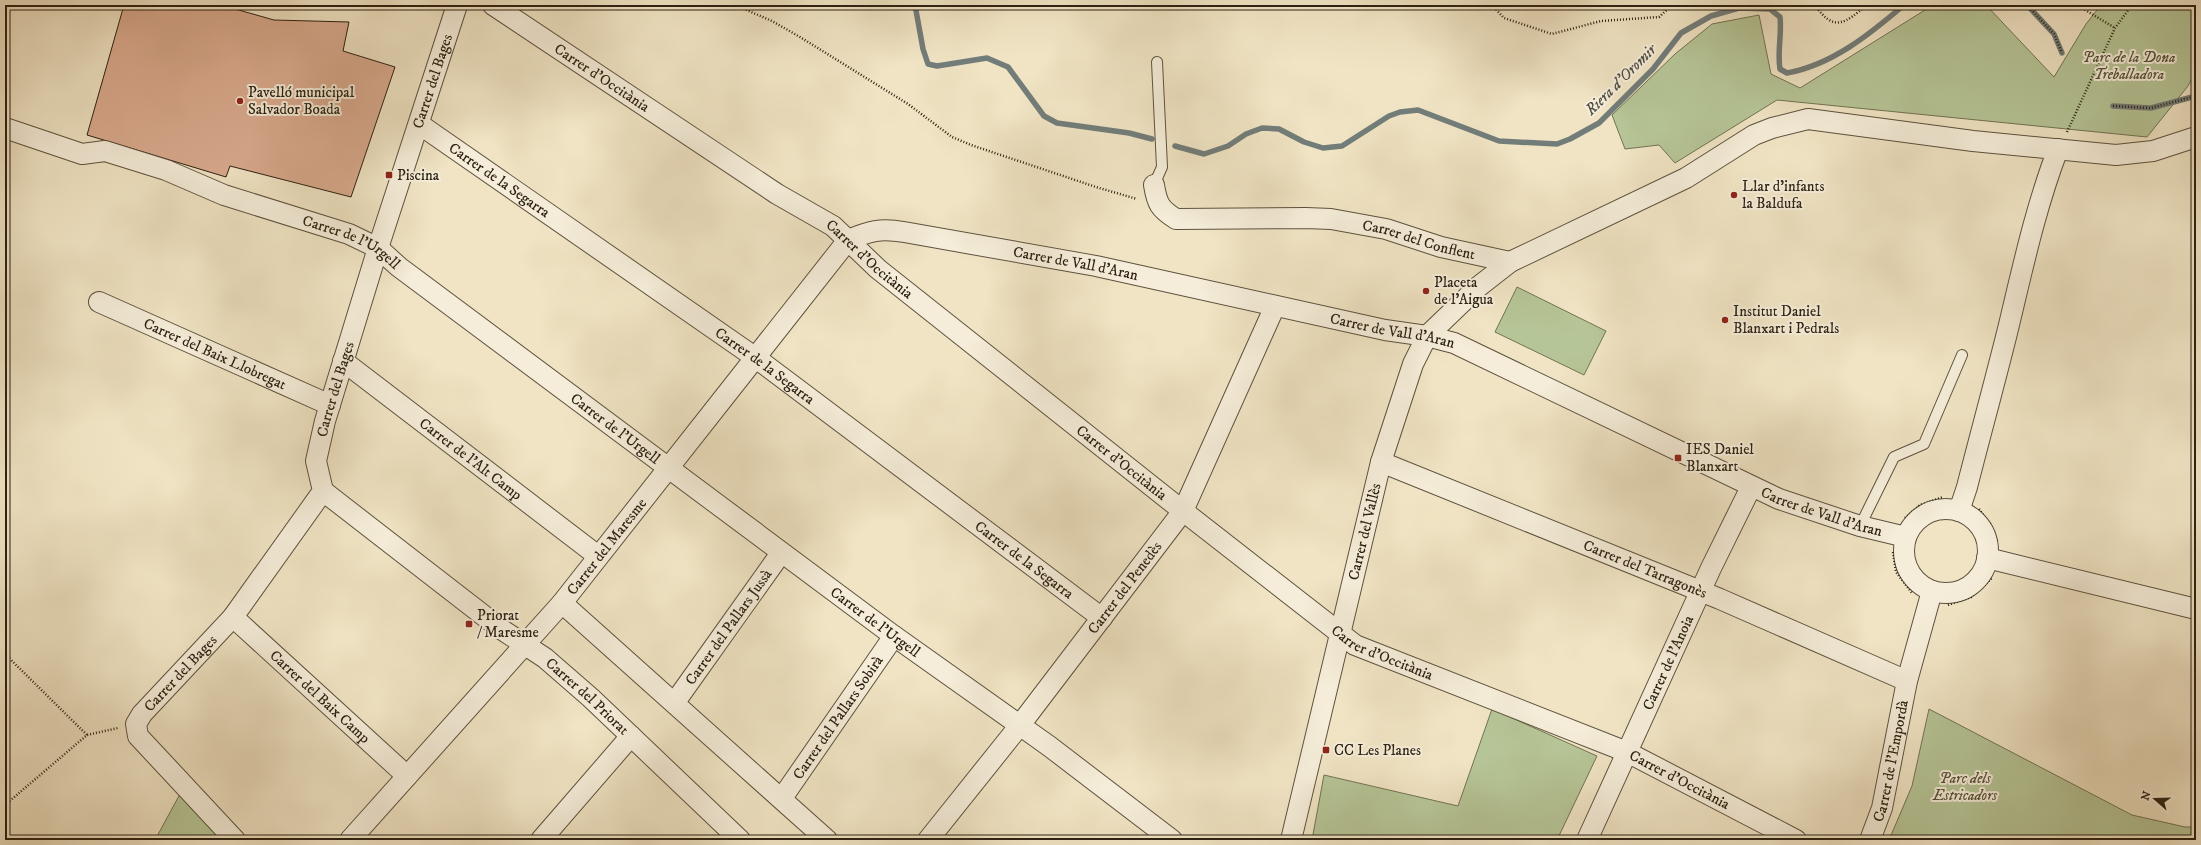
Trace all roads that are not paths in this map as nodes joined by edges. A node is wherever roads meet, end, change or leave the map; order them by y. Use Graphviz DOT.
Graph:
graph roads {
  1 [pos="457,5"];
  2 [pos="493,5"];
  3 [pos="1157,62"];
  4 [pos="420,124"];
  5 [pos="5,128"];
  6 [pos="2196,137"];
  7 [pos="2058,148"];
  8 [pos="1156,194"];
  9 [pos="848,240"];
  10 [pos="378,248"];
  11 [pos="1510,262"];
  12 [pos="100,302"];
  13 [pos="1275,306"];
  14 [pos="1427,336"];
  15 [pos="1962,355"];
  16 [pos="756,358"];
  17 [pos="343,361"];
  18 [pos="330,405"];
  19 [pos="1381,462"];
  20 [pos="669,468"];
  21 [pos="1751,487"];
  22 [pos="323,491"];
  23 [pos="1183,511"];
  24 [pos="1959,511"];
  25 [pos="1860,526"];
  26 [pos="1901,535"];
  27 [pos="1993,551"];
  28 [pos="781,552"];
  29 [pos="598,556"];
  30 [pos="1701,592"];
  31 [pos="1923,594"];
  32 [pos="562,602"];
  33 [pos="2196,609"];
  34 [pos="233,617"];
  35 [pos="1102,618"];
  36 [pos="1340,634"];
  37 [pos="894,636"];
  38 [pos="524,644"];
  39 [pos="1907,681"];
  40 [pos="675,702"];
  41 [pos="1020,725"];
  42 [pos="631,736"];
  43 [pos="1627,752"];
  44 [pos="407,776"];
  45 [pos="782,798"];
  46 [pos="932,839"];
  47 [pos="235,840"];
  48 [pos="350,840"];
  49 [pos="541,840"];
  50 [pos="740,840"];
  51 [pos="827,840"];
  52 [pos="1172,840"];
  53 [pos="1291,840"];
  54 [pos="1587,840"];
  55 [pos="1796,840"];
  56 [pos="1870,840"];
  1 -- 4 [label="street, Carrer del Bages"];
  2 -- 9 [label="street, Carrer d'Occitània"];
  3 -- 8 [label="lane"];
  4 -- 10 [label="street, Carrer del Bages"];
  4 -- 16 [label="street, Carrer de la Segarra"];
  5 -- 10 [label="street, Carrer de l'Urgell"];
  6 -- 7 [label="street"];
  7 -- 11 [label="street"];
  7 -- 24 [label="street"];
  8 -- 11 [label="street, Carrer del Conflent"];
  9 -- 13 [label="street, Carrer de Vall d'Aran"];
  9 -- 16 [label="street, Carrer del Maresme"];
  9 -- 23 [label="street, Carrer d'Occitània"];
  10 -- 17 [label="street, Carrer del Bages"];
  10 -- 20 [label="street, Carrer de l'Urgell"];
  11 -- 14 [label="street, Carrer del Vallès"];
  12 -- 18 [label="street, Carrer del Baix Llobregat"];
  13 -- 14 [label="street, Carrer de Vall d'Aran"];
  13 -- 23 [label="street, Carrer del Penedès"];
  14 -- 19 [label="street, Carrer del Vallès"];
  14 -- 21 [label="street, Carrer de Vall d'Aran"];
  15 -- 25 [label="lane"];
  16 -- 20 [label="street, Carrer del Maresme"];
  16 -- 35 [label="street, Carrer de la Segarra"];
  17 -- 18 [label="street, Carrer del Bages"];
  17 -- 29 [label="street, Carrer de l'Alt Camp"];
  18 -- 22 [label="street, Carrer del Bages"];
  19 -- 30 [label="street, Carrer del Tarragonès"];
  19 -- 36 [label="street, Carrer del Vallès"];
  20 -- 28 [label="street, Carrer de l'Urgell"];
  20 -- 29 [label="street, Carrer del Maresme"];
  21 -- 25 [label="street, Carrer de Vall d'Aran"];
  21 -- 30 [label="street, Carrer de l'Anoia"];
  22 -- 34 [label="street, Carrer del Bages"];
  22 -- 38 [label="street, Carrer del Priorat"];
  23 -- 35 [label="street, Carrer del Penedès"];
  23 -- 36 [label="street, Carrer d'Occitània"];
  24 -- 26 [label="street"];
  24 -- 27 [label="street"];
  25 -- 26 [label="street, Carrer de Vall d'Aran"];
  26 -- 31 [label="street"];
  27 -- 31 [label="street"];
  27 -- 33 [label="street"];
  28 -- 37 [label="street, Carrer de l'Urgell"];
  28 -- 40 [label="street, Carrer del Pallars Jussà"];
  29 -- 32 [label="street, Carrer del Maresme"];
  30 -- 39 [label="street, Carrer del Tarragonès"];
  30 -- 43 [label="street, Carrer de l'Anoia"];
  31 -- 39 [label="street, Carrer de l'Empordà"];
  32 -- 38 [label="street, Carrer del Maresme"];
  32 -- 40 [label="street"];
  34 -- 44 [label="street, Carrer del Baix Camp"];
  34 -- 47 [label="street, Carrer del Bages"];
  35 -- 41 [label="street, Carrer del Penedès"];
  36 -- 43 [label="street, Carrer d'Occitània"];
  36 -- 53 [label="street, Carrer del Vallès"];
  37 -- 41 [label="street, Carrer de l'Urgell"];
  37 -- 45 [label="street, Carrer del Pallars Sobirà"];
  38 -- 42 [label="street, Carrer del Priorat"];
  38 -- 44 [label="street, Carrer del Maresme"];
  39 -- 56 [label="street, Carrer de l'Empordà"];
  40 -- 45 [label="street"];
  41 -- 46 [label="street, Carrer del Penedès"];
  41 -- 52 [label="street, Carrer de l'Urgell"];
  42 -- 49 [label="street"];
  42 -- 50 [label="street, Carrer del Priorat"];
  43 -- 54 [label="street, Carrer de l'Anoia"];
  43 -- 55 [label="street, Carrer d'Occitània"];
  44 -- 48 [label="street, Carrer del Maresme"];
  45 -- 51 [label="street"];
}
